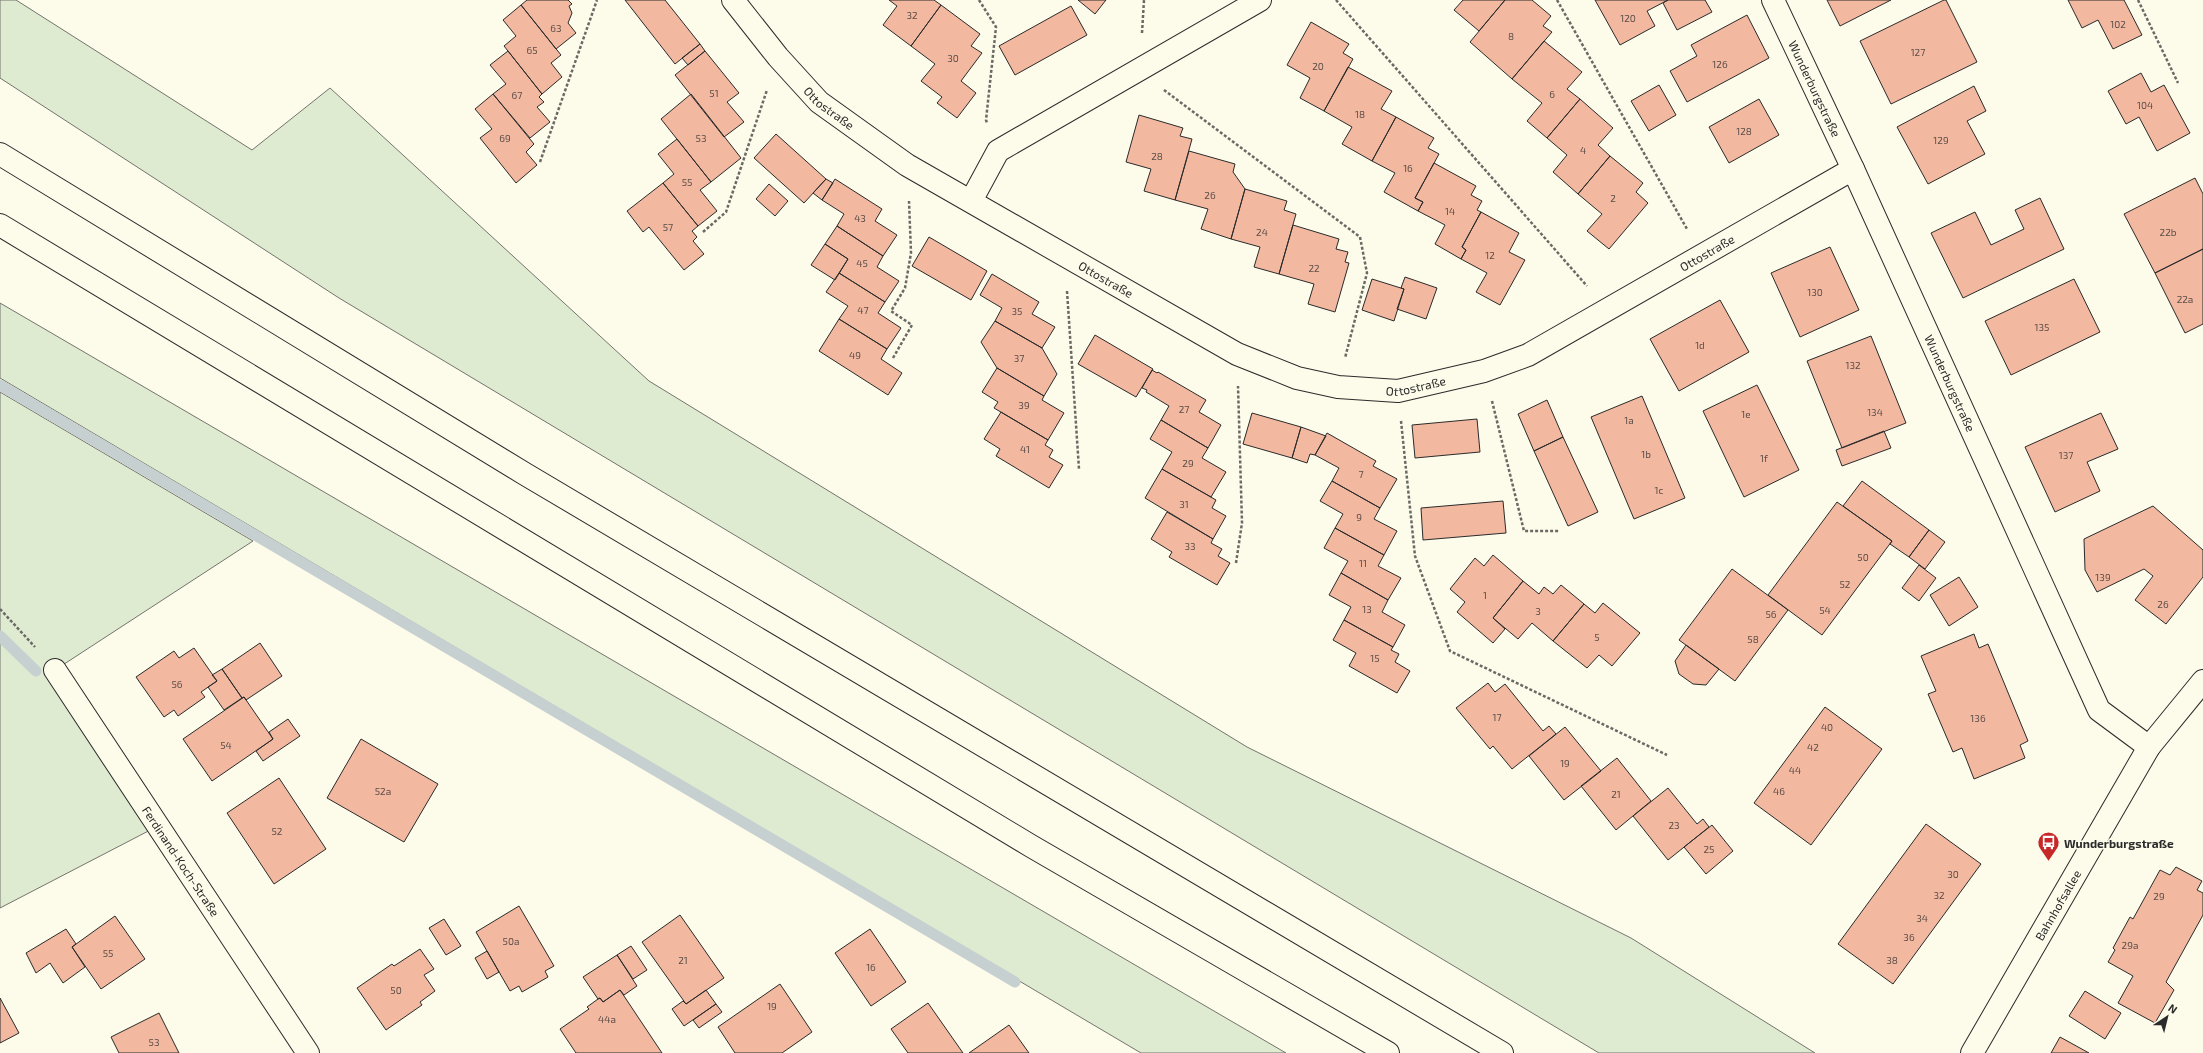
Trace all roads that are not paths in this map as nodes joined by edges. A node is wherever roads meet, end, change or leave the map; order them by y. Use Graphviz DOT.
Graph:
graph roads {
  1 [pos="733,0"];
  2 [pos="1260,0"];
  3 [pos="1773,0"];
  4 [pos="0,154"];
  5 [pos="1853,169"];
  6 [pos="971,201"];
  7 [pos="0,225"];
  8 [pos="55,670"];
  9 [pos="2203,681"];
  10 [pos="2149,747"];
  11 [pos="308,1053"];
  12 [pos="1388,1053"];
  13 [pos="1502,1053"];
  14 [pos="1972,1053"];
  1 -- 6 [label="main road, Ottostraße"];
  2 -- 6 [label="main road"];
  3 -- 5 [label="main road, Wunderburgstraße"];
  4 -- 13 [label="main road"];
  5 -- 6 [label="main road, Ottostraße"];
  5 -- 10 [label="main road, Wunderburgstraße"];
  7 -- 12 [label="main road"];
  8 -- 11 [label="main road, Ferdinand-Koch-Straße"];
  9 -- 10 [label="main road, Bahnhofsallee"];
  10 -- 14 [label="main road, Bahnhofsallee"];
}
